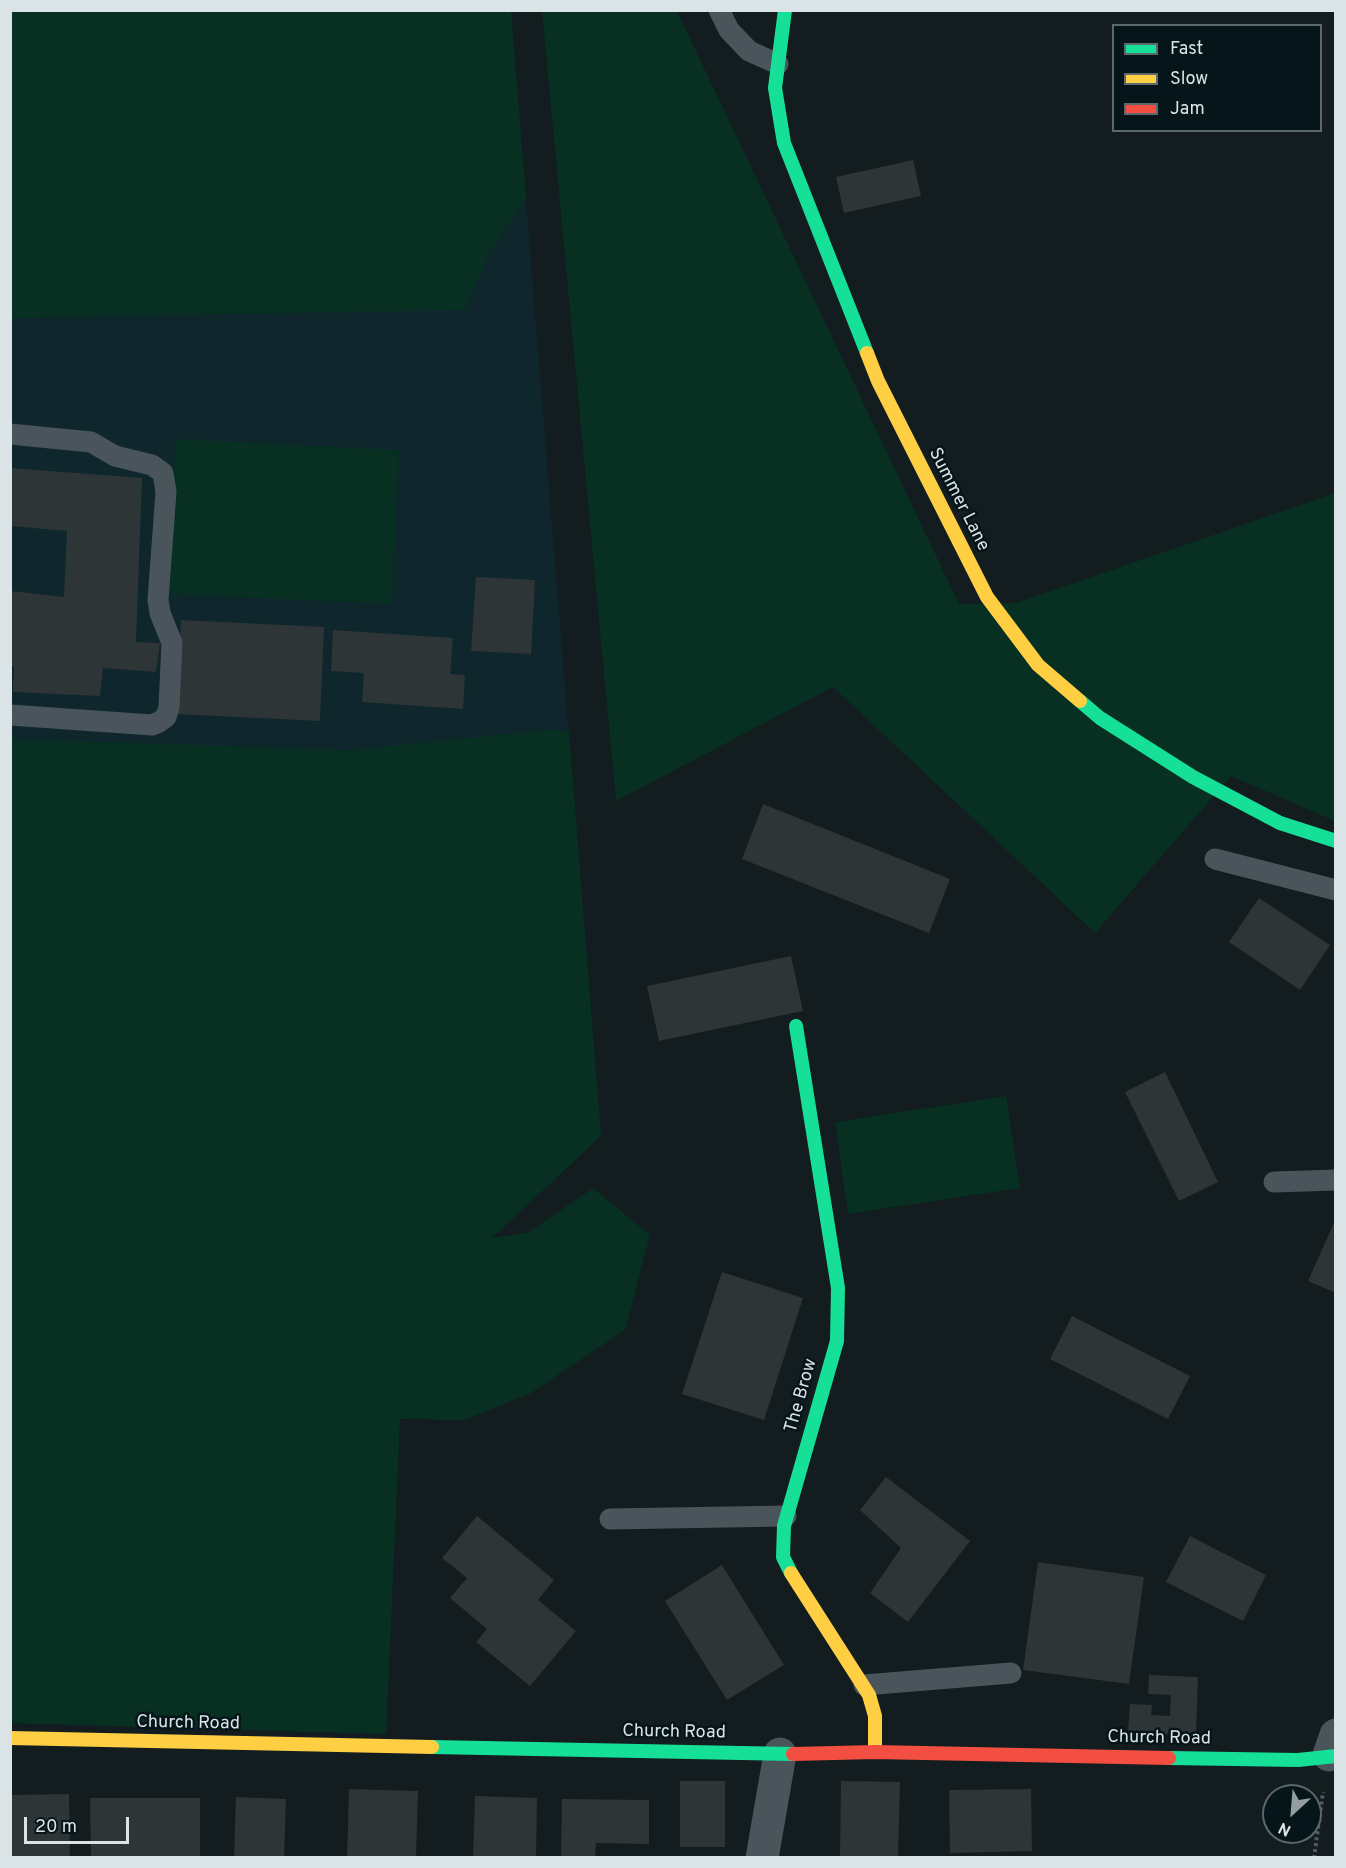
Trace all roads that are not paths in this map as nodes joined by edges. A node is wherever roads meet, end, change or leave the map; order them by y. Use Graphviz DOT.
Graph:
graph roads {
  1 [pos="719,10"];
  2 [pos="785,10"];
  3 [pos="778,64"];
  4 [pos="10,434"];
  5 [pos="10,715"];
  6 [pos="1335,841"];
  7 [pos="1215,860"];
  8 [pos="1335,890"];
  9 [pos="796,1026"];
  10 [pos="1335,1180"];
  11 [pos="1274,1182"];
  12 [pos="786,1516"];
  13 [pos="610,1519"];
  14 [pos="1011,1673"];
  15 [pos="864,1685"];
  16 [pos="10,1738"];
  17 [pos="1333,1749"];
  18 [pos="876,1752"];
  19 [pos="780,1754"];
  20 [pos="762,1857"];
  1 -- 3 [label="lane"];
  2 -- 3 [label="street, Summer Lane"];
  3 -- 6 [label="street, Summer Lane"];
  4 -- 5 [label="lane"];
  7 -- 8 [label="lane"];
  9 -- 12 [label="street, The Brow"];
  10 -- 11 [label="lane"];
  12 -- 13 [label="lane"];
  12 -- 15 [label="street, The Brow"];
  14 -- 15 [label="lane"];
  15 -- 18 [label="street, The Brow"];
  16 -- 19 [label="street, Church Road"];
  17 -- 18 [label="street, Church Road"];
  18 -- 19 [label="street, Church Road"];
  19 -- 20 [label="street"];
}
